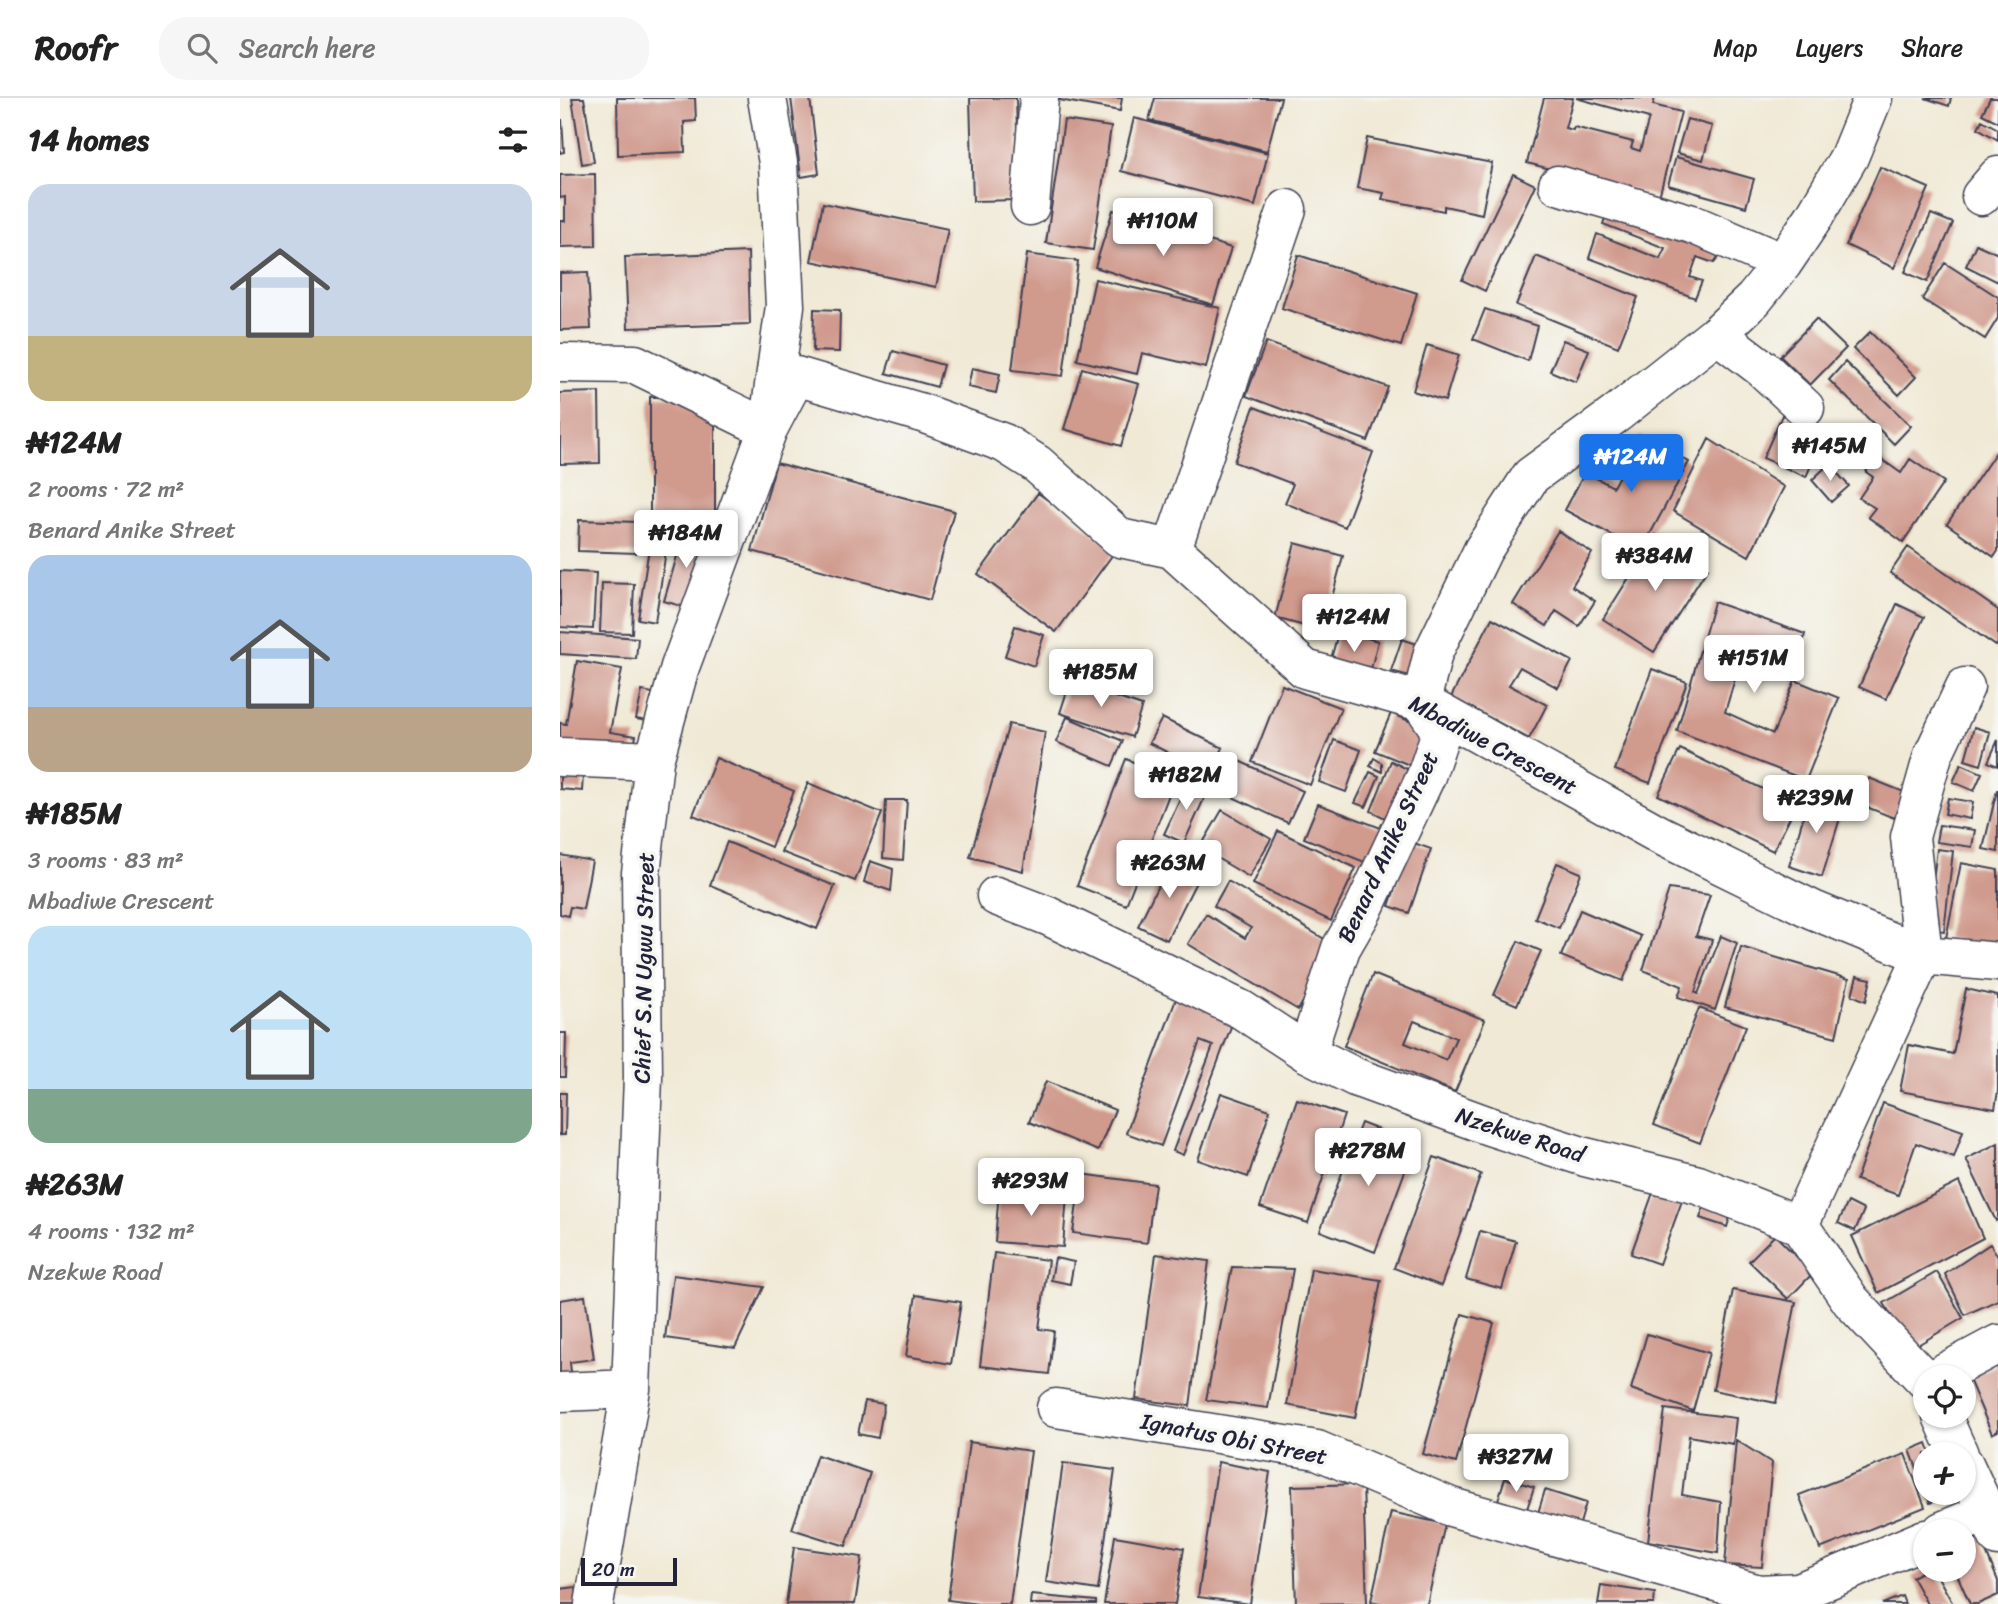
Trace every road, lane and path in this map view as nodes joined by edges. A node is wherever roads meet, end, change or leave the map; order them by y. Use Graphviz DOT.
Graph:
graph roads {
  1 [pos="767,98"];
  2 [pos="1039,98"];
  3 [pos="1873,98"];
  4 [pos="1558,185"];
  5 [pos="1030,205"];
  6 [pos="1287,209"];
  7 [pos="1783,263"];
  8 [pos="1717,334"];
  9 [pos="560,363"];
  10 [pos="1805,408"];
  11 [pos="768,429"];
  12 [pos="1172,548"];
  13 [pos="1965,687"];
  14 [pos="1421,702"];
  15 [pos="560,757"];
  16 [pos="654,761"];
  17 [pos="996,896"];
  18 [pos="1923,955"];
  19 [pos="1998,962"];
  20 [pos="1307,1053"];
  21 [pos="1799,1225"];
  22 [pos="1998,1344"];
  23 [pos="1959,1365"];
  24 [pos="1913,1367"];
  25 [pos="631,1389"];
  26 [pos="560,1392"];
  27 [pos="1056,1408"];
  28 [pos="1976,1491"];
  29 [pos="1991,1525"];
  30 [pos="1913,1544"];
  31 [pos="594,1604"];
  1 -- 11 [label="street, Chief S.N Ugwu Street"];
  2 -- 5 [label="street"];
  3 -- 7 [label="street"];
  4 -- 7 [label="street"];
  6 -- 12 [label="street"];
  7 -- 8 [label="street"];
  8 -- 10 [label="street"];
  8 -- 14 [label="street"];
  9 -- 11 [label="street"];
  11 -- 12 [label="street"];
  11 -- 16 [label="street, Chief S.N Ugwu Street"];
  12 -- 14 [label="street, Mbadiwe Crescent"];
  13 -- 18 [label="street"];
  14 -- 18 [label="street, Mbadiwe Crescent"];
  14 -- 20 [label="street, Benard Anike Street"];
  15 -- 16 [label="street"];
  16 -- 25 [label="street, Chief S.N Ugwu Street"];
  17 -- 20 [label="street, Nzekwe Road"];
  18 -- 19 [label="street, Mbadiwe Crescent"];
  18 -- 21 [label="street"];
  20 -- 21 [label="street, Nzekwe Road"];
  21 -- 24 [label="street"];
  22 -- 23 [label="street"];
  25 -- 26 [label="street"];
  25 -- 31 [label="street, Chief S.N Ugwu Street"];
  27 -- 30 [label="street, Ignatus Obi Street"];
  28 -- 29 [label="street"];
}
